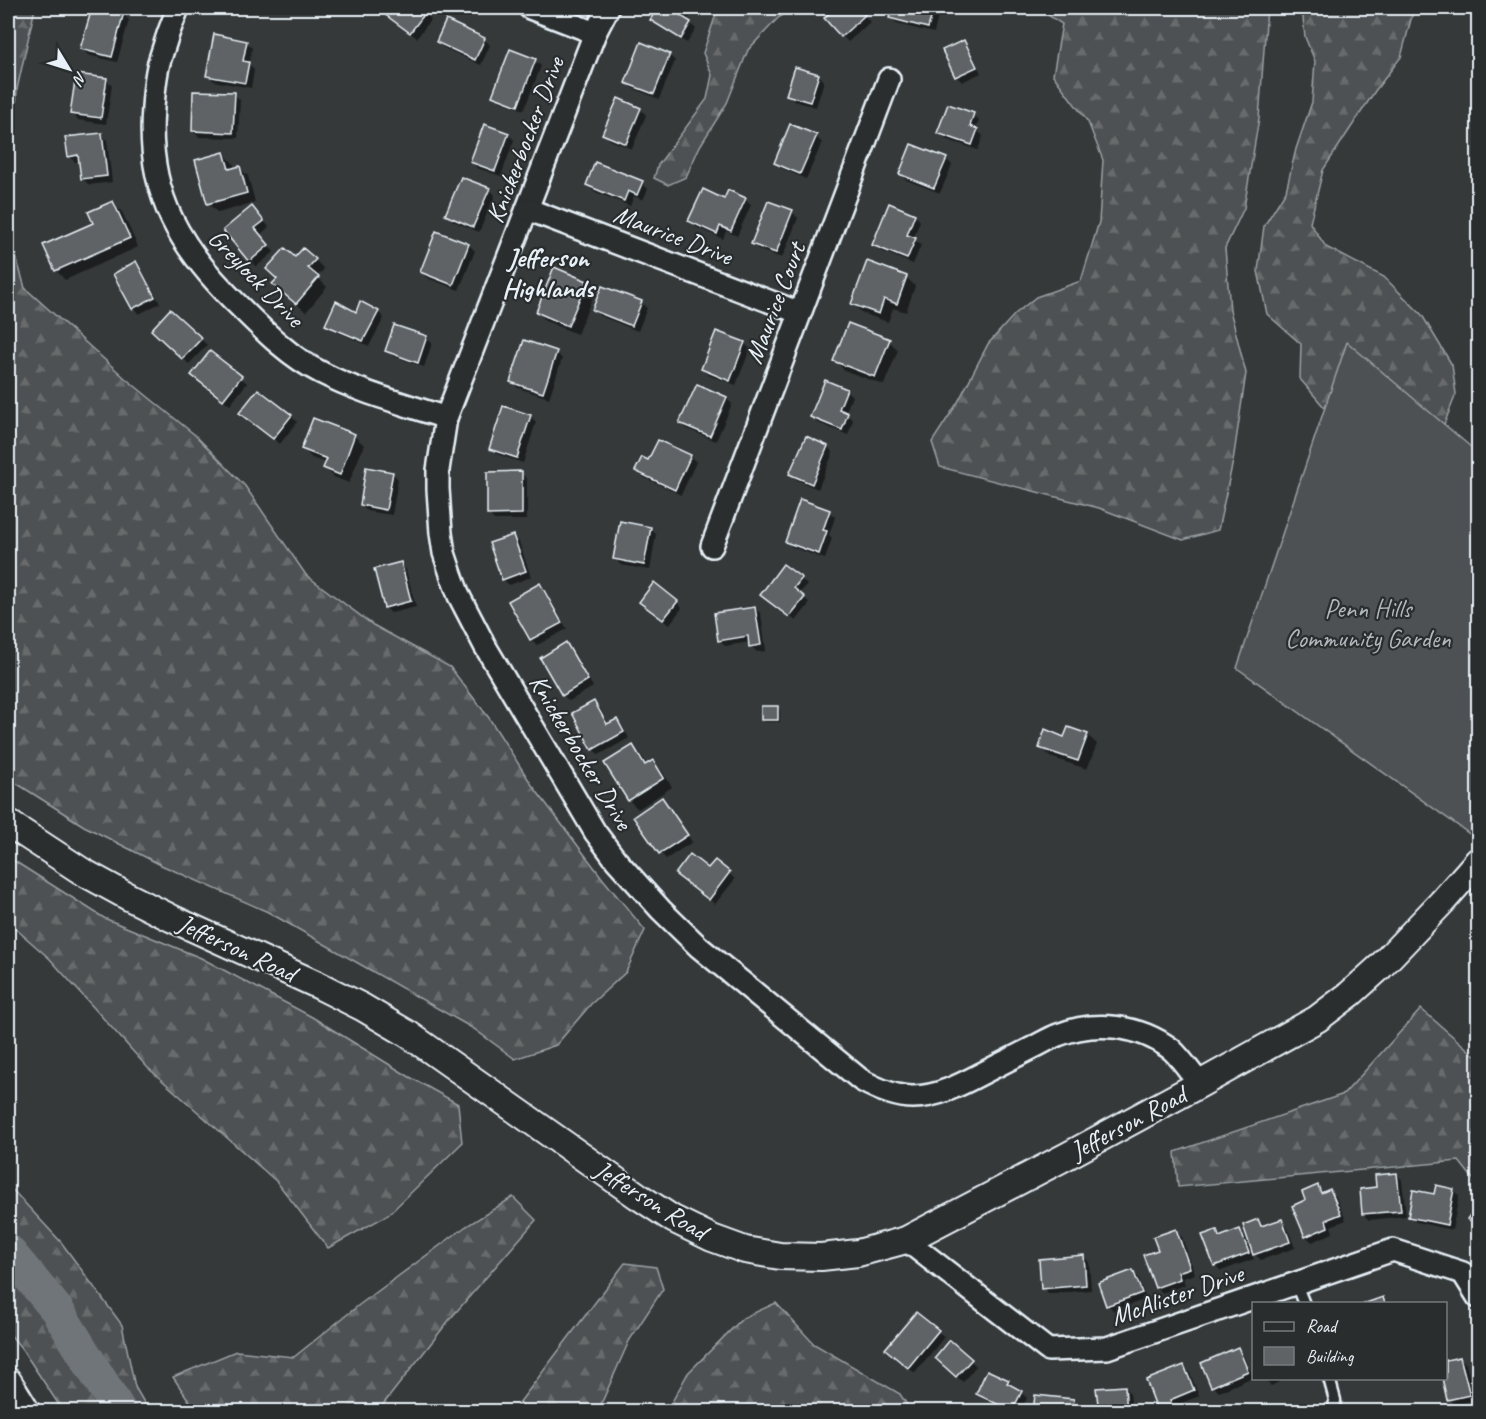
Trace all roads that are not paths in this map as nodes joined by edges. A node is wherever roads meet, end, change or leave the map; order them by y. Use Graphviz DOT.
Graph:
graph roads {
  1 [pos="178,8"];
  2 [pos="530,8"];
  3 [pos="608,8"];
  4 [pos="595,33"];
  5 [pos="889,79"];
  6 [pos="527,209"];
  7 [pos="800,313"];
  8 [pos="446,418"];
  9 [pos="712,546"];
  10 [pos="8,823"];
  11 [pos="1478,863"];
  12 [pos="1200,1084"];
  13 [pos="906,1240"];
  14 [pos="1296,1284"];
  15 [pos="1479,1297"];
  16 [pos="1303,1302"];
  17 [pos="1330,1380"];
  18 [pos="8,1381"];
  19 [pos="27,1412"];
  20 [pos="1334,1412"];
  1 -- 8 [label="street, Greylock Drive"];
  2 -- 4 [label="street"];
  3 -- 4 [label="street, Knickerbocker Drive"];
  4 -- 6 [label="street, Knickerbocker Drive"];
  5 -- 7 [label="street, Maurice Court"];
  6 -- 7 [label="street, Maurice Drive"];
  6 -- 8 [label="street, Knickerbocker Drive"];
  7 -- 9 [label="street, Maurice Court"];
  8 -- 12 [label="street, Knickerbocker Drive"];
  10 -- 13 [label="street, Jefferson Road"];
  11 -- 12 [label="street, Jefferson Road"];
  12 -- 13 [label="street, Jefferson Road"];
  13 -- 14 [label="street, McAlister Drive"];
  14 -- 15 [label="street, McAlister Drive"];
  14 -- 16 [label="lane"];
  17 -- 20 [label="lane"];
  18 -- 19 [label="street"];
}
